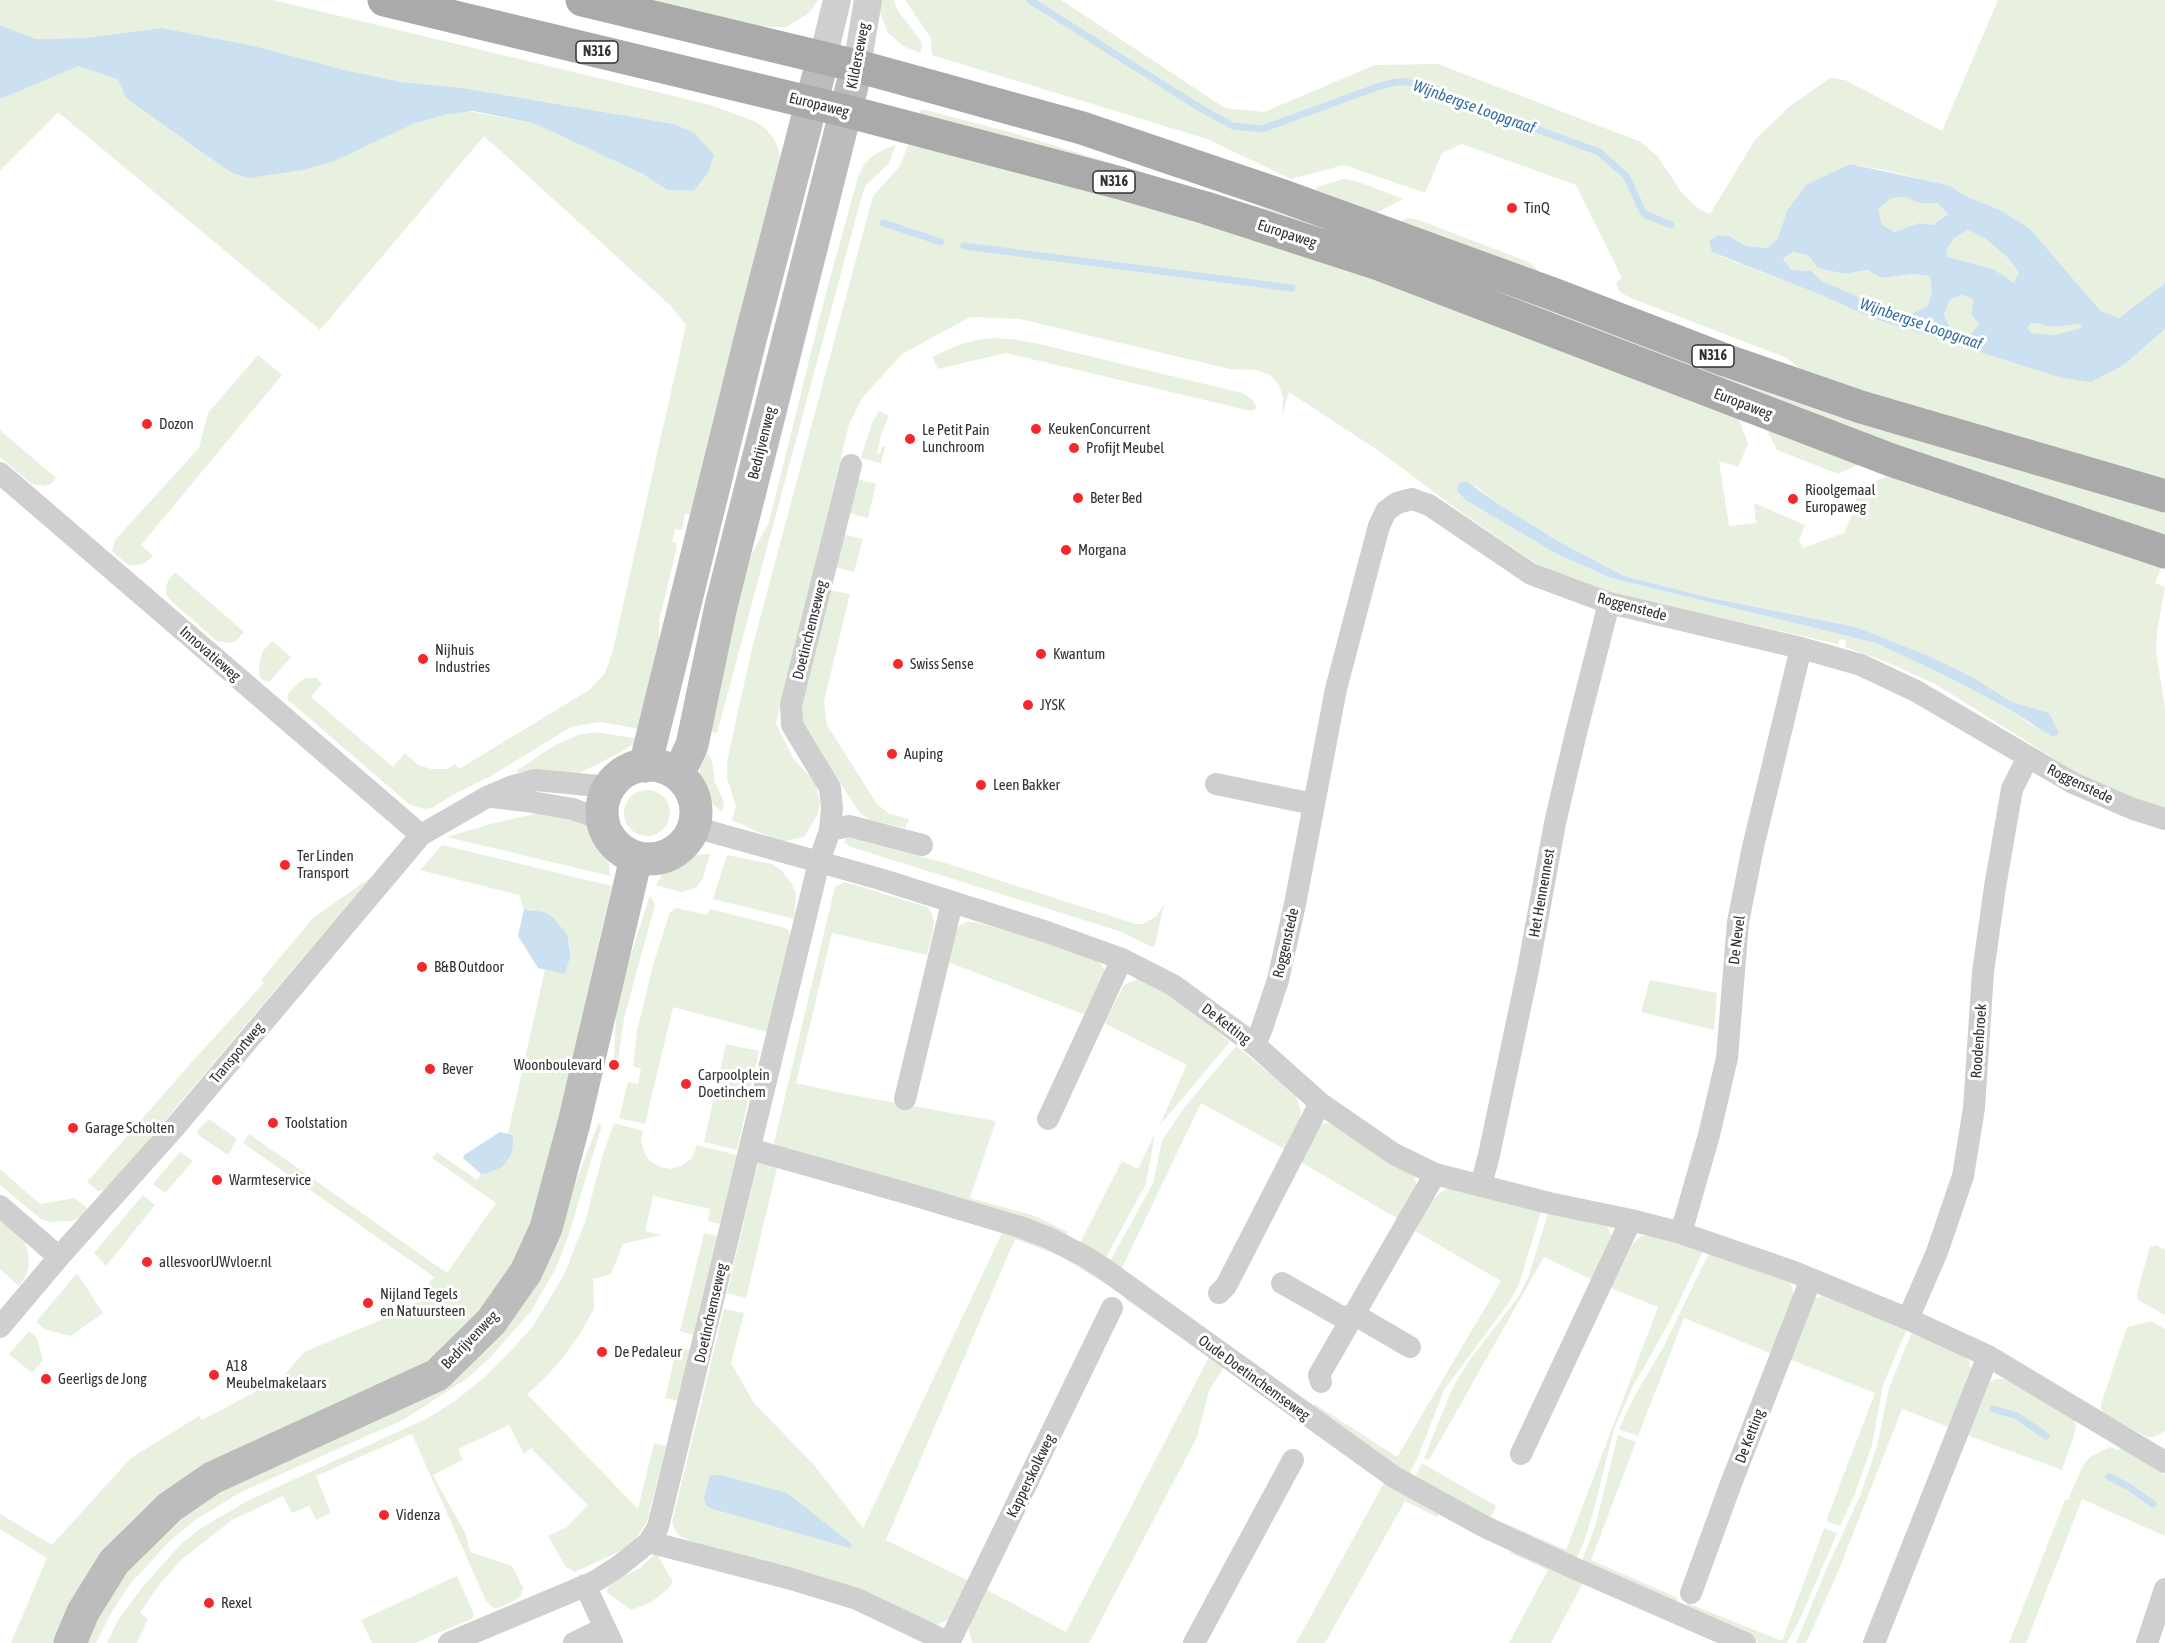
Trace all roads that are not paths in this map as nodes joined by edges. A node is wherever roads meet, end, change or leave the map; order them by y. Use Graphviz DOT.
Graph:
graph roads {
  1 [pos="384,0"];
  2 [pos="582,0"];
  3 [pos="837,0"];
  4 [pos="868,0"];
  5 [pos="823,58"];
  6 [pos="857,66"];
  7 [pos="811,103"];
  8 [pos="846,111"];
  9 [pos="851,465"];
  10 [pos="0,473"];
  11 [pos="2165,496"];
  12 [pos="2165,552"];
  13 [pos="1610,603"];
  14 [pos="1801,648"];
  15 [pos="2028,757"];
  16 [pos="645,766"];
  17 [pos="678,775"];
  18 [pos="1216,784"];
  19 [pos="610,787"];
  20 [pos="830,788"];
  21 [pos="487,797"];
  22 [pos="1313,804"];
  23 [pos="2165,819"];
  24 [pos="603,820"];
  25 [pos="694,827"];
  26 [pos="830,830"];
  27 [pos="874,832"];
  28 [pos="421,835"];
  29 [pos="921,845"];
  30 [pos="636,858"];
  31 [pos="819,862"];
  32 [pos="952,903"];
  33 [pos="1122,959"];
  34 [pos="1255,1045"];
  35 [pos="905,1099"];
  36 [pos="1320,1103"];
  37 [pos="1048,1119"];
  38 [pos="750,1149"];
  39 [pos="1435,1174"];
  40 [pos="1481,1185"];
  41 [pos="0,1206"];
  42 [pos="1631,1220"];
  43 [pos="1681,1233"];
  44 [pos="59,1257"];
  45 [pos="1811,1279"];
  46 [pos="1282,1283"];
  47 [pos="1219,1293"];
  48 [pos="1112,1308"];
  49 [pos="1351,1318"];
  50 [pos="1908,1319"];
  51 [pos="0,1327"];
  52 [pos="1410,1347"];
  53 [pos="1988,1356"];
  54 [pos="1321,1383"];
  55 [pos="1521,1454"];
  56 [pos="2163,1455"];
  57 [pos="1293,1460"];
  58 [pos="649,1542"];
  59 [pos="585,1585"];
  60 [pos="2165,1589"];
  61 [pos="1690,1593"];
  62 [pos="608,1636"];
  63 [pos="70,1643"];
  64 [pos="449,1643"];
  65 [pos="573,1643"];
  66 [pos="949,1643"];
  67 [pos="1194,1643"];
  68 [pos="1745,1643"];
  69 [pos="1874,1643"];
  70 [pos="2147,1643"];
  1 -- 7 [label="main road, Europaweg / N316"];
  2 -- 5 [label="main road, N316"];
  3 -- 5 [label="street"];
  4 -- 6 [label="street, Kilderseweg"];
  5 -- 6 [label="main road, N316"];
  5 -- 7 [label="main road"];
  6 -- 8 [label="main road, Kilderseweg"];
  6 -- 11 [label="main road, N316"];
  7 -- 8 [label="main road, Europaweg / N316"];
  7 -- 16 [label="main road"];
  8 -- 12 [label="main road, Europaweg / N316"];
  8 -- 17 [label="main road, Bedrijvenweg"];
  9 -- 20 [label="street, Doetinchemseweg"];
  10 -- 28 [label="street, Innovatieweg"];
  13 -- 14 [label="street, Roggenstede"];
  13 -- 22 [label="street, Roggenstede"];
  13 -- 40 [label="street, Het Hennennest"];
  14 -- 15 [label="street, Roggenstede"];
  14 -- 43 [label="street, De Nevel"];
  15 -- 23 [label="street, Roggenstede"];
  15 -- 50 [label="street, Roodenbroek"];
  16 -- 17 [label="main road"];
  16 -- 19 [label="main road"];
  17 -- 25 [label="main road"];
  18 -- 22 [label="street"];
  19 -- 21 [label="street, Transportweg"];
  19 -- 24 [label="main road"];
  20 -- 26 [label="street, Doetinchemseweg"];
  20 -- 27 [label="street, Doetinchemseweg"];
  21 -- 24 [label="street"];
  21 -- 28 [label="street, Transportweg"];
  22 -- 34 [label="street, Roggenstede"];
  24 -- 30 [label="main road"];
  25 -- 30 [label="main road"];
  25 -- 31 [label="street"];
  26 -- 27 [label="street, Doetinchemseweg"];
  26 -- 31 [label="street, Doetinchemseweg"];
  27 -- 29 [label="street, Doetinchemseweg"];
  28 -- 44 [label="street, Transportweg"];
  30 -- 63 [label="main road, Bedrijvenweg"];
  31 -- 32 [label="street, De Ketting"];
  31 -- 38 [label="street, Doetinchemseweg"];
  32 -- 33 [label="street, De Ketting"];
  32 -- 35 [label="street"];
  33 -- 34 [label="street, De Ketting"];
  33 -- 37 [label="street"];
  34 -- 36 [label="street, De Ketting"];
  36 -- 39 [label="street, De Ketting"];
  36 -- 47 [label="street"];
  38 -- 58 [label="street, Doetinchemseweg"];
  38 -- 68 [label="street, Oude Doetinchemseweg"];
  39 -- 40 [label="street, De Ketting"];
  39 -- 49 [label="street"];
  40 -- 42 [label="street, De Ketting"];
  41 -- 44 [label="street"];
  42 -- 43 [label="street, De Ketting"];
  42 -- 55 [label="street"];
  43 -- 45 [label="street, De Ketting"];
  44 -- 51 [label="street, Transportweg"];
  45 -- 50 [label="street, De Ketting"];
  45 -- 61 [label="street, De Ketting"];
  46 -- 49 [label="street"];
  48 -- 66 [label="street, Kapperskolkweg"];
  49 -- 52 [label="street"];
  49 -- 54 [label="street"];
  50 -- 53 [label="street, De Ketting"];
  53 -- 56 [label="street, De Ketting"];
  53 -- 69 [label="street"];
  57 -- 67 [label="street"];
  58 -- 59 [label="street, Doetinchemseweg"];
  58 -- 66 [label="street, Kapperskolkweg"];
  59 -- 62 [label="street"];
  59 -- 64 [label="street, Doetinchemseweg"];
  60 -- 70 [label="street"];
  62 -- 65 [label="street"];
}
